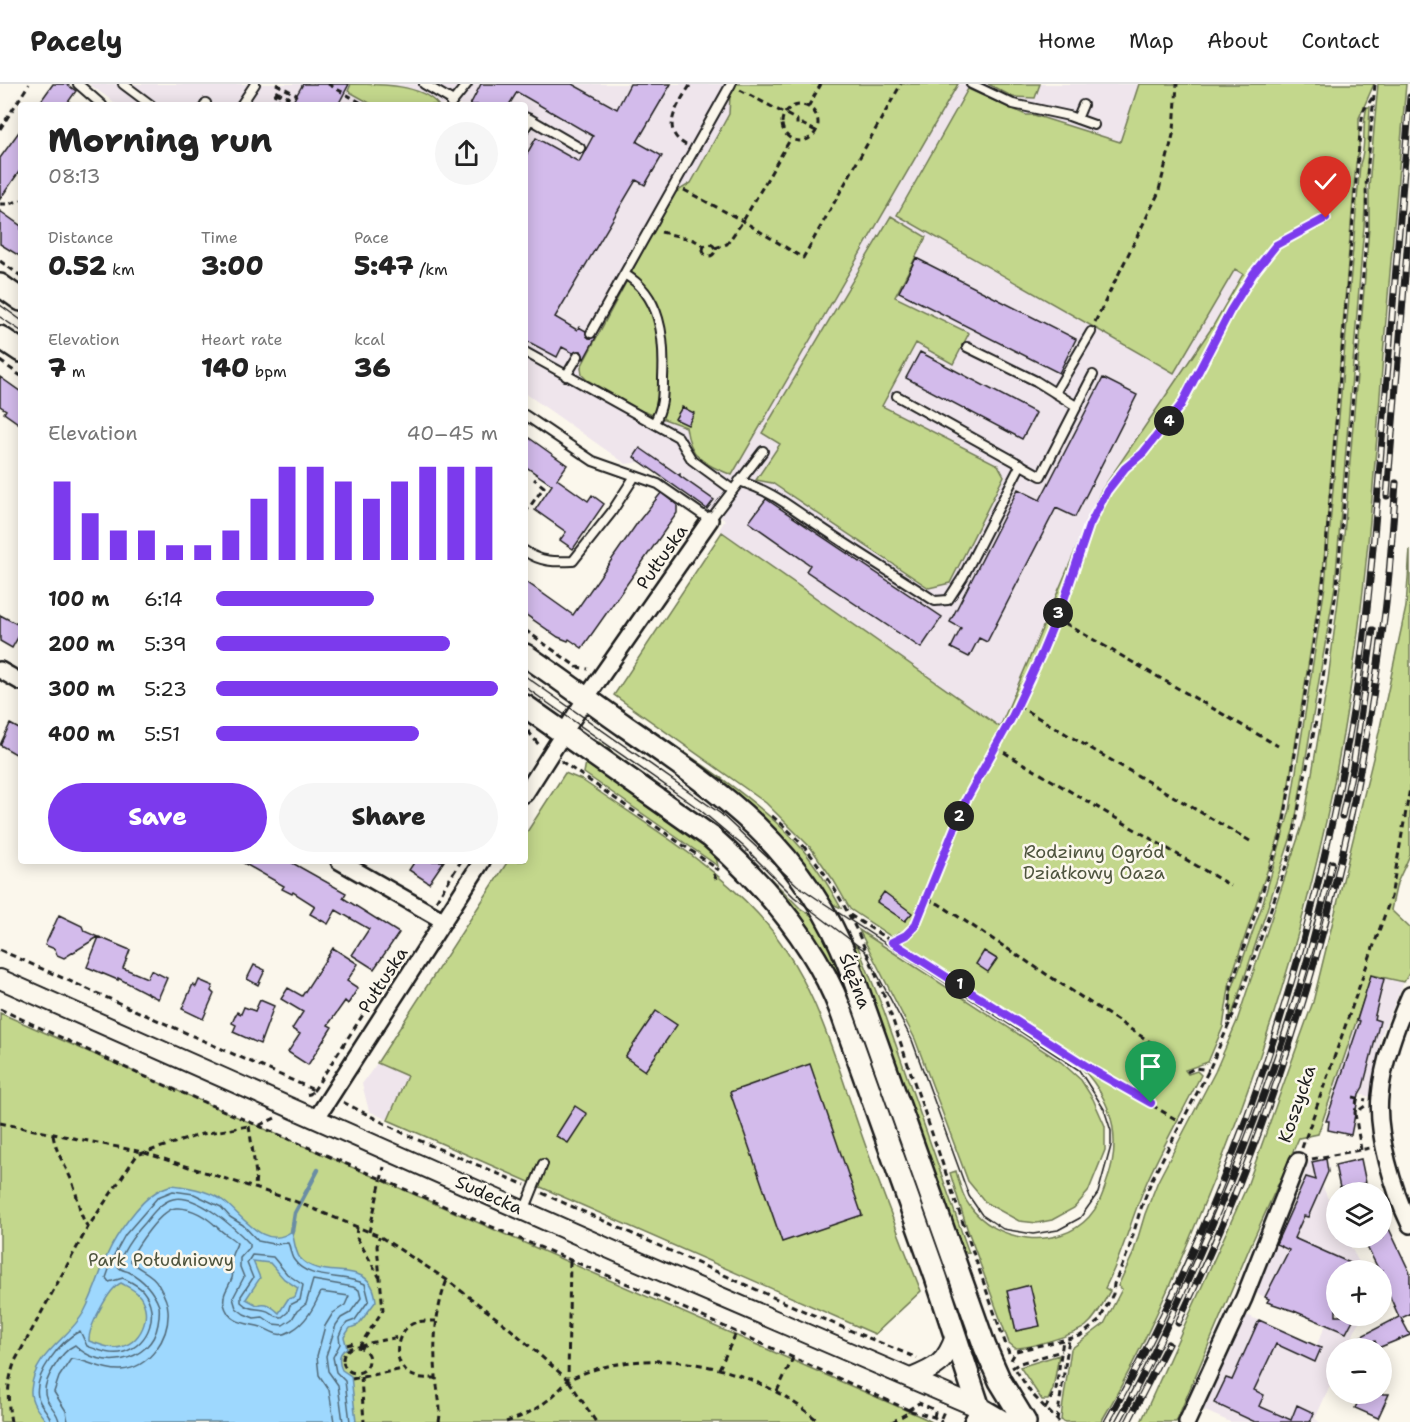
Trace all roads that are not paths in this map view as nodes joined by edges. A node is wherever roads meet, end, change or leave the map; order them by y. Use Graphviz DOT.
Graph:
graph roads {
  1 [pos="78,84"];
  2 [pos="123,84"];
  3 [pos="255,84"];
  4 [pos="424,84"];
  5 [pos="467,84"];
  6 [pos="970,84"];
  7 [pos="731,85"];
  8 [pos="99,102"];
  9 [pos="148,102"];
  10 [pos="243,102"];
  11 [pos="451,102"];
  12 [pos="453,102"];
  13 [pos="1083,105"];
  14 [pos="528,119"];
  15 [pos="1077,119"];
  16 [pos="1094,125"];
  17 [pos="580,148"];
  18 [pos="624,274"];
  19 [pos="0,285"];
  20 [pos="18,298"];
  21 [pos="1090,332"];
  22 [pos="591,333"];
  23 [pos="0,337"];
  24 [pos="967,347"];
  25 [pos="18,349"];
  26 [pos="528,354"];
  27 [pos="578,356"];
  28 [pos="1093,375"];
  29 [pos="566,376"];
  30 [pos="1055,393"];
  31 [pos="897,396"];
  32 [pos="1076,406"];
  33 [pos="528,417"];
  34 [pos="654,423"];
  35 [pos="763,451"];
  36 [pos="1021,464"];
  37 [pos="635,476"];
  38 [pos="739,481"];
  39 [pos="733,490"];
  40 [pos="711,520"];
  41 [pos="528,553"];
  42 [pos="528,657"];
  43 [pos="0,670"];
  44 [pos="18,680"];
  45 [pos="586,698"];
  46 [pos="528,708"];
  47 [pos="564,734"];
  48 [pos="528,789"];
  49 [pos="344,864"];
  50 [pos="480,864"];
  51 [pos="444,921"];
  52 [pos="0,979"];
  53 [pos="1410,995"];
  54 [pos="316,1119"];
  55 [pos="1298,1161"];
  56 [pos="543,1164"];
  57 [pos="524,1211"];
  58 [pos="1410,1225"];
  59 [pos="955,1336"];
  60 [pos="911,1378"];
  61 [pos="976,1415"];
  62 [pos="1003,1422"];
  63 [pos="1025,1422"];
  64 [pos="1187,1422"];
  1 -- 8 [label="lane"];
  2 -- 9 [label="lane"];
  3 -- 10 [label="lane"];
  4 -- 11 [label="lane"];
  5 -- 12 [label="lane"];
  6 -- 15 [label="lane"];
  7 -- 18 [label="lane"];
  13 -- 15 [label="lane"];
  14 -- 17 [label="lane"];
  15 -- 16 [label="lane"];
  18 -- 22 [label="lane"];
  18 -- 34 [label="lane"];
  19 -- 20 [label="main road"];
  21 -- 30 [label="lane"];
  23 -- 25 [label="main road"];
  24 -- 30 [label="lane"];
  26 -- 29 [label="lane"];
  27 -- 29 [label="lane"];
  28 -- 32 [label="lane"];
  29 -- 34 [label="lane"];
  30 -- 32 [label="lane"];
  31 -- 36 [label="lane"];
  32 -- 36 [label="lane"];
  33 -- 37 [label="lane, Pułtuska"];
  34 -- 39 [label="lane"];
  35 -- 38 [label="lane"];
  36 -- 38 [label="lane"];
  37 -- 40 [label="lane, Pułtuska"];
  37 -- 41 [label="lane"];
  38 -- 39 [label="lane"];
  39 -- 40 [label="lane"];
  40 -- 45 [label="street, Pułtuska"];
  42 -- 45 [label="main road, Ślężna"];
  43 -- 44 [label="street"];
  45 -- 47 [label="street, Pułtuska"];
  45 -- 63 [label="main road, Ślężna"];
  46 -- 47 [label="main road, Ślężna"];
  47 -- 48 [label="street, Pułtuska"];
  47 -- 59 [label="main road, Ślężna"];
  49 -- 51 [label="street"];
  50 -- 51 [label="street, Pułtuska"];
  51 -- 54 [label="street, Pułtuska"];
  52 -- 54 [label="street, Sudecka"];
  53 -- 58 [label="street"];
  54 -- 57 [label="street, Sudecka"];
  55 -- 64 [label="street, Koszycka"];
  56 -- 57 [label="lane"];
  57 -- 60 [label="street, Sudecka"];
  59 -- 60 [label="street"];
  59 -- 61 [label="main road, Ślężna"];
  60 -- 61 [label="street, Sudecka"];
  61 -- 62 [label="main road"];
}
